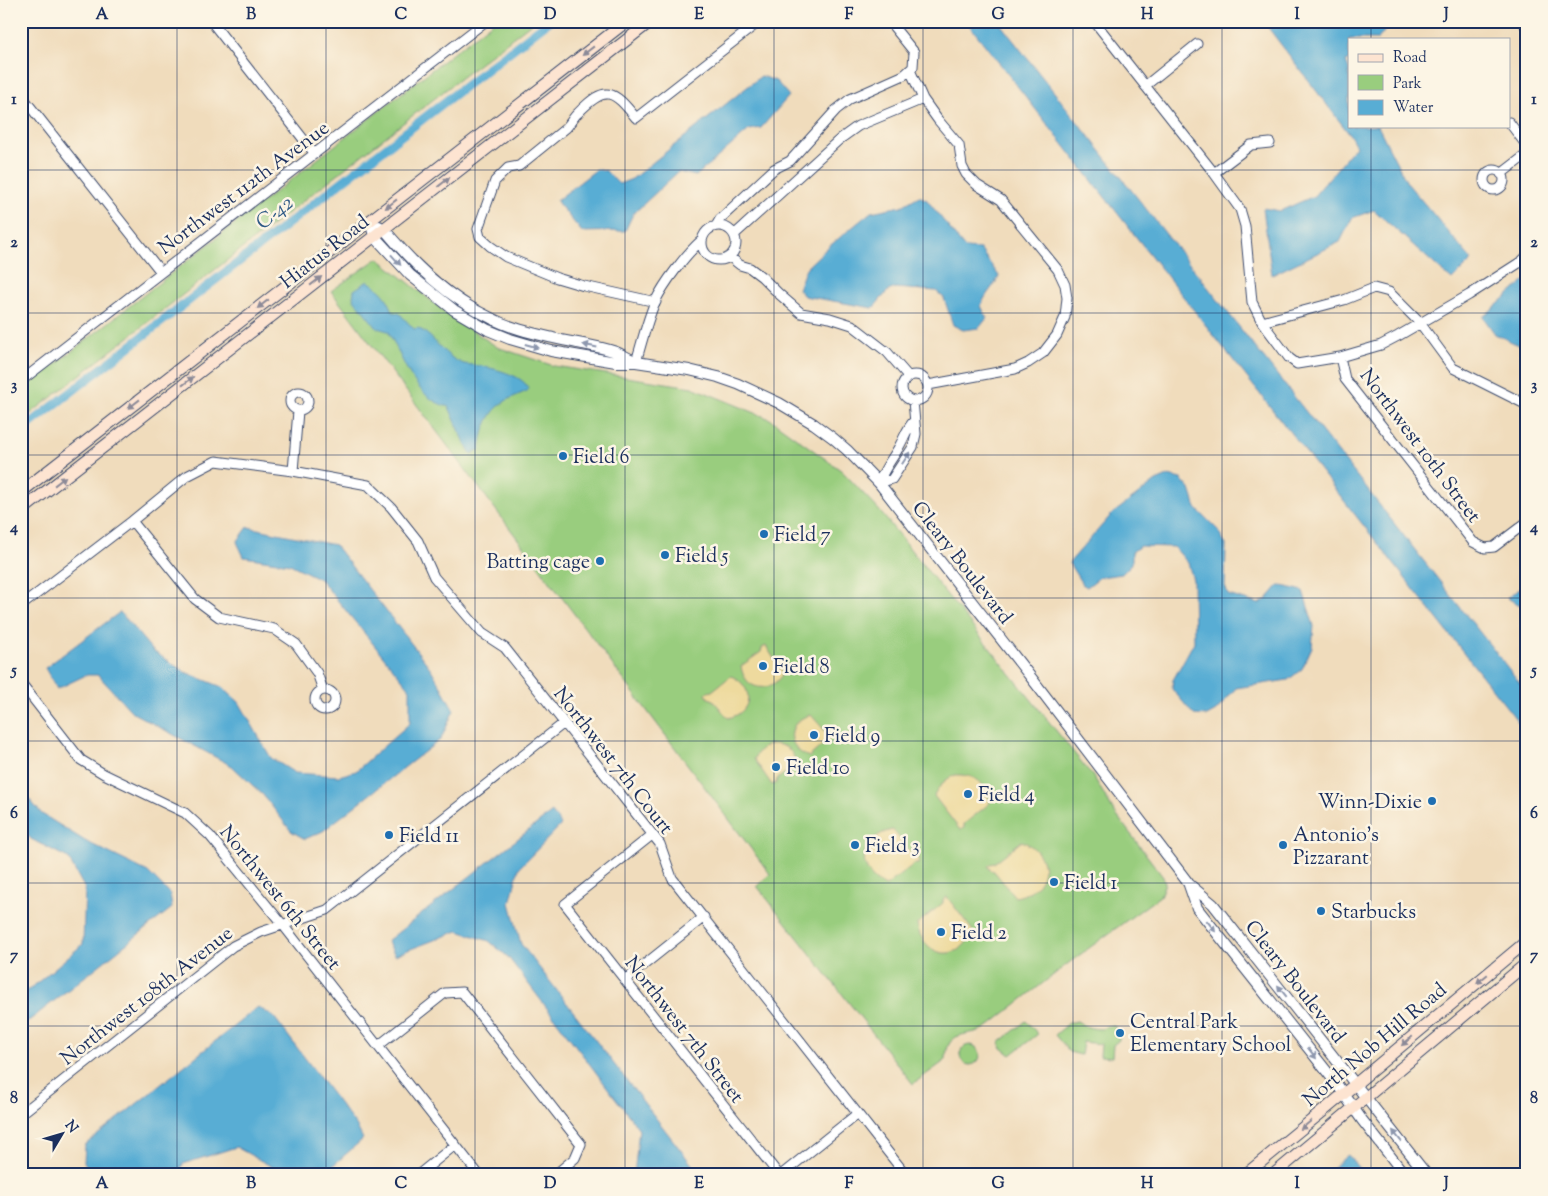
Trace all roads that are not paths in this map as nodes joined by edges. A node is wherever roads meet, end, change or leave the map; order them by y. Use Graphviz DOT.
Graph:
graph roads {
  1 [pos="211,21"];
  2 [pos="486,21"];
  3 [pos="627,21"];
  4 [pos="651,21"];
  5 [pos="760,21"];
  6 [pos="889,21"];
  7 [pos="1094,21"];
  8 [pos="1523,21"];
  9 [pos="1527,29"];
  10 [pos="1197,44"];
  11 [pos="910,70"];
  12 [pos="1145,86"];
  13 [pos="21,95"];
  14 [pos="923,99"];
  15 [pos="1510,123"];
  16 [pos="1270,143"];
  17 [pos="1527,146"];
  18 [pos="316,154"];
  19 [pos="1527,154"];
  20 [pos="1214,173"];
  21 [pos="1501,174"];
  22 [pos="370,221"];
  23 [pos="716,226"];
  24 [pos="379,232"];
  25 [pos="734,235"];
  26 [pos="702,240"];
  27 [pos="1527,256"];
  28 [pos="730,257"];
  29 [pos="161,272"];
  30 [pos="656,302"];
  31 [pos="1262,322"];
  32 [pos="1420,323"];
  33 [pos="1340,357"];
  34 [pos="636,362"];
  35 [pos="908,376"];
  36 [pos="21,381"];
  37 [pos="928,385"];
  38 [pos="913,401"];
  39 [pos="1527,405"];
  40 [pos="298,411"];
  41 [pos="293,470"];
  42 [pos="879,483"];
  43 [pos="21,492"];
  44 [pos="21,511"];
  45 [pos="132,521"];
  46 [pos="1527,522"];
  47 [pos="21,606"];
  48 [pos="21,683"];
  49 [pos="322,690"];
  50 [pos="564,723"];
  51 [pos="652,835"];
  52 [pos="1189,884"];
  53 [pos="21,903"];
  54 [pos="21,912"];
  55 [pos="704,918"];
  56 [pos="283,925"];
  57 [pos="1527,941"];
  58 [pos="1527,963"];
  59 [pos="624,980"];
  60 [pos="378,1046"];
  61 [pos="1356,1084"];
  62 [pos="1344,1094"];
  63 [pos="1366,1098"];
  64 [pos="1354,1108"];
  65 [pos="21,1114"];
  66 [pos="858,1114"];
  67 [pos="455,1146"];
  68 [pos="418,1175"];
  69 [pos="479,1175"];
  70 [pos="555,1175"];
  71 [pos="780,1175"];
  72 [pos="906,1175"];
  73 [pos="1245,1175"];
  74 [pos="1273,1175"];
  75 [pos="1405,1175"];
  76 [pos="1427,1175"];
  1 -- 18 [label="street"];
  2 -- 18 [label="street, Northwest 112th Avenue"];
  3 -- 22 [label="main road, Hiatus Road, one-way"];
  24 -- 4 [label="main road, Hiatus Road, one-way"];
  5 -- 30 [label="street"];
  6 -- 11 [label="street"];
  7 -- 12 [label="street, Northwest 10th Street"];
  8 -- 9 [label="street"];
  10 -- 12 [label="street"];
  11 -- 14 [label="street"];
  11 -- 23 [label="street"];
  12 -- 20 [label="street, Northwest 10th Street"];
  13 -- 29 [label="street"];
  14 -- 25 [label="street"];
  14 -- 37 [label="street"];
  15 -- 17 [label="street"];
  16 -- 20 [label="street"];
  18 -- 29 [label="street, Northwest 112th Avenue"];
  19 -- 21 [label="street"];
  20 -- 31 [label="street, Northwest 10th Street"];
  22 -- 24 [label="street, Cleary Boulevard"];
  22 -- 43 [label="main road, Hiatus Road, one-way"];
  23 -- 25 [label="street"];
  23 -- 26 [label="street"];
  24 -- 34 [label="street, Cleary Boulevard"];
  44 -- 24 [label="main road, Hiatus Road, one-way"];
  25 -- 28 [label="street"];
  26 -- 28 [label="street"];
  26 -- 30 [label="street"];
  27 -- 32 [label="street"];
  28 -- 35 [label="street"];
  29 -- 36 [label="street, Northwest 112th Avenue"];
  30 -- 34 [label="street"];
  31 -- 32 [label="street"];
  31 -- 33 [label="street, Northwest 10th Street"];
  32 -- 33 [label="street"];
  32 -- 39 [label="street"];
  33 -- 46 [label="street, Northwest 10th Street"];
  34 -- 42 [label="street, Cleary Boulevard"];
  35 -- 37 [label="street"];
  35 -- 38 [label="street"];
  37 -- 38 [label="street"];
  38 -- 42 [label="street"];
  40 -- 41 [label="street"];
  41 -- 45 [label="street, Northwest 7th Court"];
  41 -- 50 [label="street, Northwest 7th Court"];
  42 -- 52 [label="street, Cleary Boulevard"];
  45 -- 47 [label="street, Northwest 7th Court"];
  45 -- 49 [label="street"];
  48 -- 56 [label="street, Northwest 6th Street"];
  50 -- 51 [label="street, Northwest 7th Court"];
  50 -- 56 [label="street, Northwest 108th Avenue"];
  51 -- 55 [label="street, Northwest 7th Court"];
  51 -- 59 [label="street, Northwest 7th Street"];
  61 -- 52 [label="street, Cleary Boulevard, one-way"];
  52 -- 62 [label="street, Cleary Boulevard, one-way"];
  53 -- 54 [label="street"];
  55 -- 59 [label="street"];
  55 -- 66 [label="street, Northwest 7th Court"];
  56 -- 60 [label="street, Northwest 6th Street"];
  56 -- 65 [label="street, Northwest 108th Avenue"];
  57 -- 61 [label="main road, North Nob Hill Road, one-way"];
  58 -- 63 [label="main road, North Nob Hill Road"];
  59 -- 71 [label="street, Northwest 7th Street"];
  60 -- 67 [label="street, Northwest 6th Street"];
  60 -- 70 [label="street"];
  61 -- 62 [label="main road, North Nob Hill Road"];
  61 -- 63 [label="street, Cleary Boulevard"];
  62 -- 64 [label="street, Cleary Boulevard"];
  62 -- 73 [label="main road, North Nob Hill Road, one-way"];
  63 -- 64 [label="main road, North Nob Hill Road"];
  76 -- 63 [label="street, Cleary Boulevard, one-way"];
  64 -- 74 [label="main road, North Nob Hill Road"];
  64 -- 75 [label="street, Cleary Boulevard"];
  66 -- 71 [label="street"];
  66 -- 72 [label="street, Northwest 7th Court"];
  67 -- 68 [label="street"];
  67 -- 69 [label="street, Northwest 6th Street"];
}
